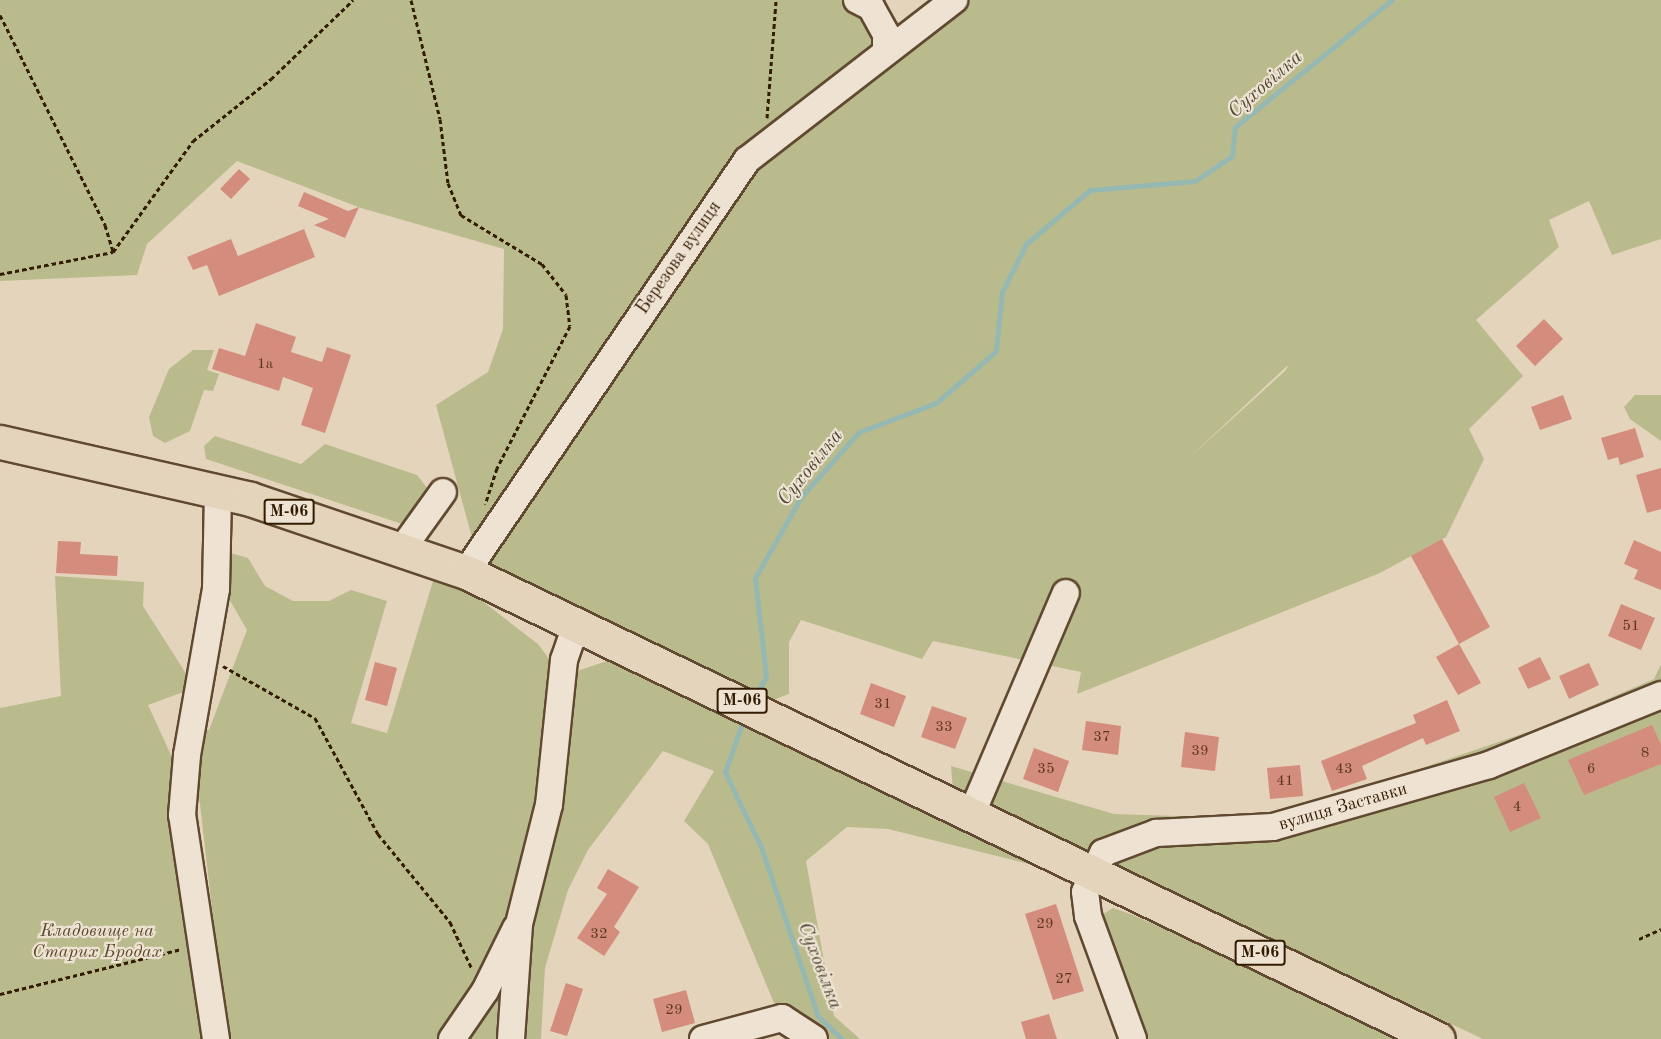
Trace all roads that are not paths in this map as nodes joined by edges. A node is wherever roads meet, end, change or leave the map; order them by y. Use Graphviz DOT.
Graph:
graph roads {
  1 [pos="857,0"];
  2 [pos="954,0"];
  3 [pos="886,48"];
  4 [pos="0,442"];
  5 [pos="218,491"];
  6 [pos="443,492"];
  7 [pos="402,549"];
  8 [pos="466,572"];
  9 [pos="1066,593"];
  10 [pos="577,623"];
  11 [pos="1661,695"];
  12 [pos="972,813"];
  13 [pos="1094,873"];
  14 [pos="519,924"];
  15 [pos="714,1038"];
  16 [pos="216,1039"];
  17 [pos="452,1039"];
  18 [pos="511,1039"];
  19 [pos="814,1039"];
  20 [pos="1133,1039"];
  21 [pos="1438,1039"];
  1 -- 3 [label="street"];
  2 -- 3 [label="street, Березова вулиця"];
  3 -- 8 [label="street, Березова вулиця"];
  4 -- 5 [label="highway, М-06"];
  5 -- 7 [label="highway, М-06"];
  5 -- 16 [label="street"];
  6 -- 7 [label="street"];
  7 -- 8 [label="highway, М-06"];
  8 -- 10 [label="highway, М-06"];
  9 -- 12 [label="street"];
  10 -- 12 [label="highway, М-06"];
  10 -- 14 [label="street"];
  11 -- 13 [label="street, вулиця Заставки"];
  12 -- 13 [label="highway, М-06"];
  13 -- 20 [label="street, вулиця Заставки"];
  13 -- 21 [label="highway, М-06"];
  14 -- 17 [label="street"];
  14 -- 18 [label="street"];
  15 -- 19 [label="street"];
}
